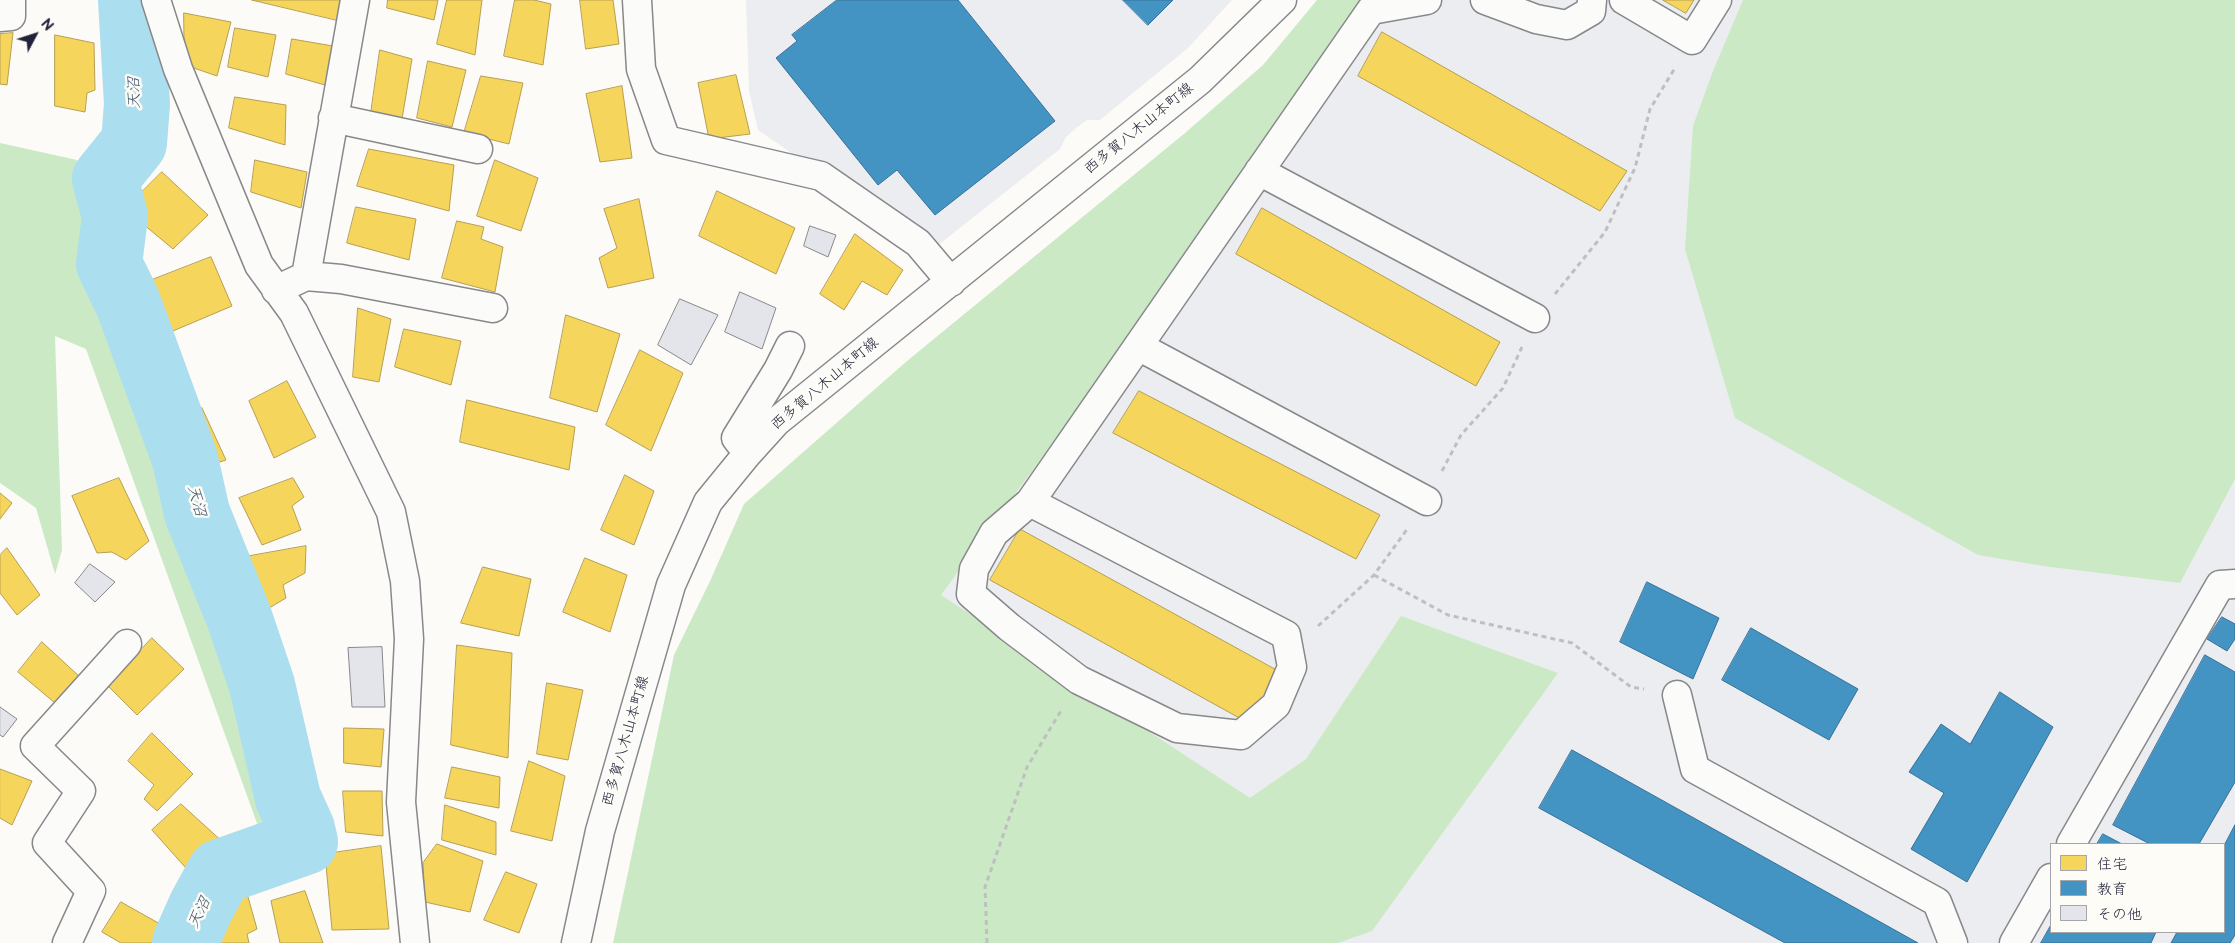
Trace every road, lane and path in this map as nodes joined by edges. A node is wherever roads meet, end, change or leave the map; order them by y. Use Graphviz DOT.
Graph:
graph roads {
  1 [pos="11,0"];
  2 [pos="355,0"];
  3 [pos="637,0"];
  4 [pos="1282,0"];
  5 [pos="1427,0"];
  6 [pos="1485,0"];
  7 [pos="1592,0"];
  8 [pos="1624,0"];
  9 [pos="1717,0"];
  10 [pos="156,1"];
  11 [pos="0,17"];
  12 [pos="1692,40"];
  13 [pos="333,118"];
  14 [pos="478,149"];
  15 [pos="1259,171"];
  16 [pos="306,276"];
  17 [pos="951,282"];
  18 [pos="276,290"];
  19 [pos="493,308"];
  20 [pos="1535,318"];
  21 [pos="790,346"];
  22 [pos="1138,346"];
  23 [pos="748,453"];
  24 [pos="1427,501"];
  25 [pos="1030,502"];
  26 [pos="1374,575"];
  27 [pos="2235,584"];
  28 [pos="127,644"];
  29 [pos="1292,667"];
  30 [pos="1079,680"];
  31 [pos="1677,695"];
  32 [pos="2072,843"];
  33 [pos="2050,880"];
  34 [pos="67,943"];
  35 [pos="415,943"];
  36 [pos="576,943"];
  37 [pos="987,943"];
  38 [pos="1953,943"];
  39 [pos="2014,943"];
  1 -- 11 [label="street"];
  2 -- 13 [label="street"];
  3 -- 17 [label="street"];
  4 -- 17 [label="street, 西多賀八木山本町線"];
  5 -- 15 [label="street"];
  6 -- 7 [label="street"];
  8 -- 12 [label="street"];
  9 -- 12 [label="street"];
  10 -- 18 [label="street"];
  12 -- 20 [label="path"];
  13 -- 14 [label="street"];
  13 -- 16 [label="street"];
  15 -- 20 [label="street"];
  15 -- 22 [label="street"];
  16 -- 18 [label="street"];
  16 -- 19 [label="street"];
  17 -- 23 [label="street, 西多賀八木山本町線"];
  18 -- 35 [label="street"];
  20 -- 24 [label="path"];
  21 -- 23 [label="street"];
  22 -- 24 [label="street"];
  22 -- 25 [label="street"];
  23 -- 36 [label="street, 西多賀八木山本町線"];
  24 -- 26 [label="path"];
  25 -- 29 [label="street"];
  25 -- 30 [label="street"];
  26 -- 29 [label="path"];
  26 -- 31 [label="path"];
  27 -- 32 [label="street"];
  28 -- 34 [label="street"];
  29 -- 30 [label="street"];
  30 -- 37 [label="path"];
  31 -- 38 [label="street"];
  33 -- 39 [label="street"];
}
